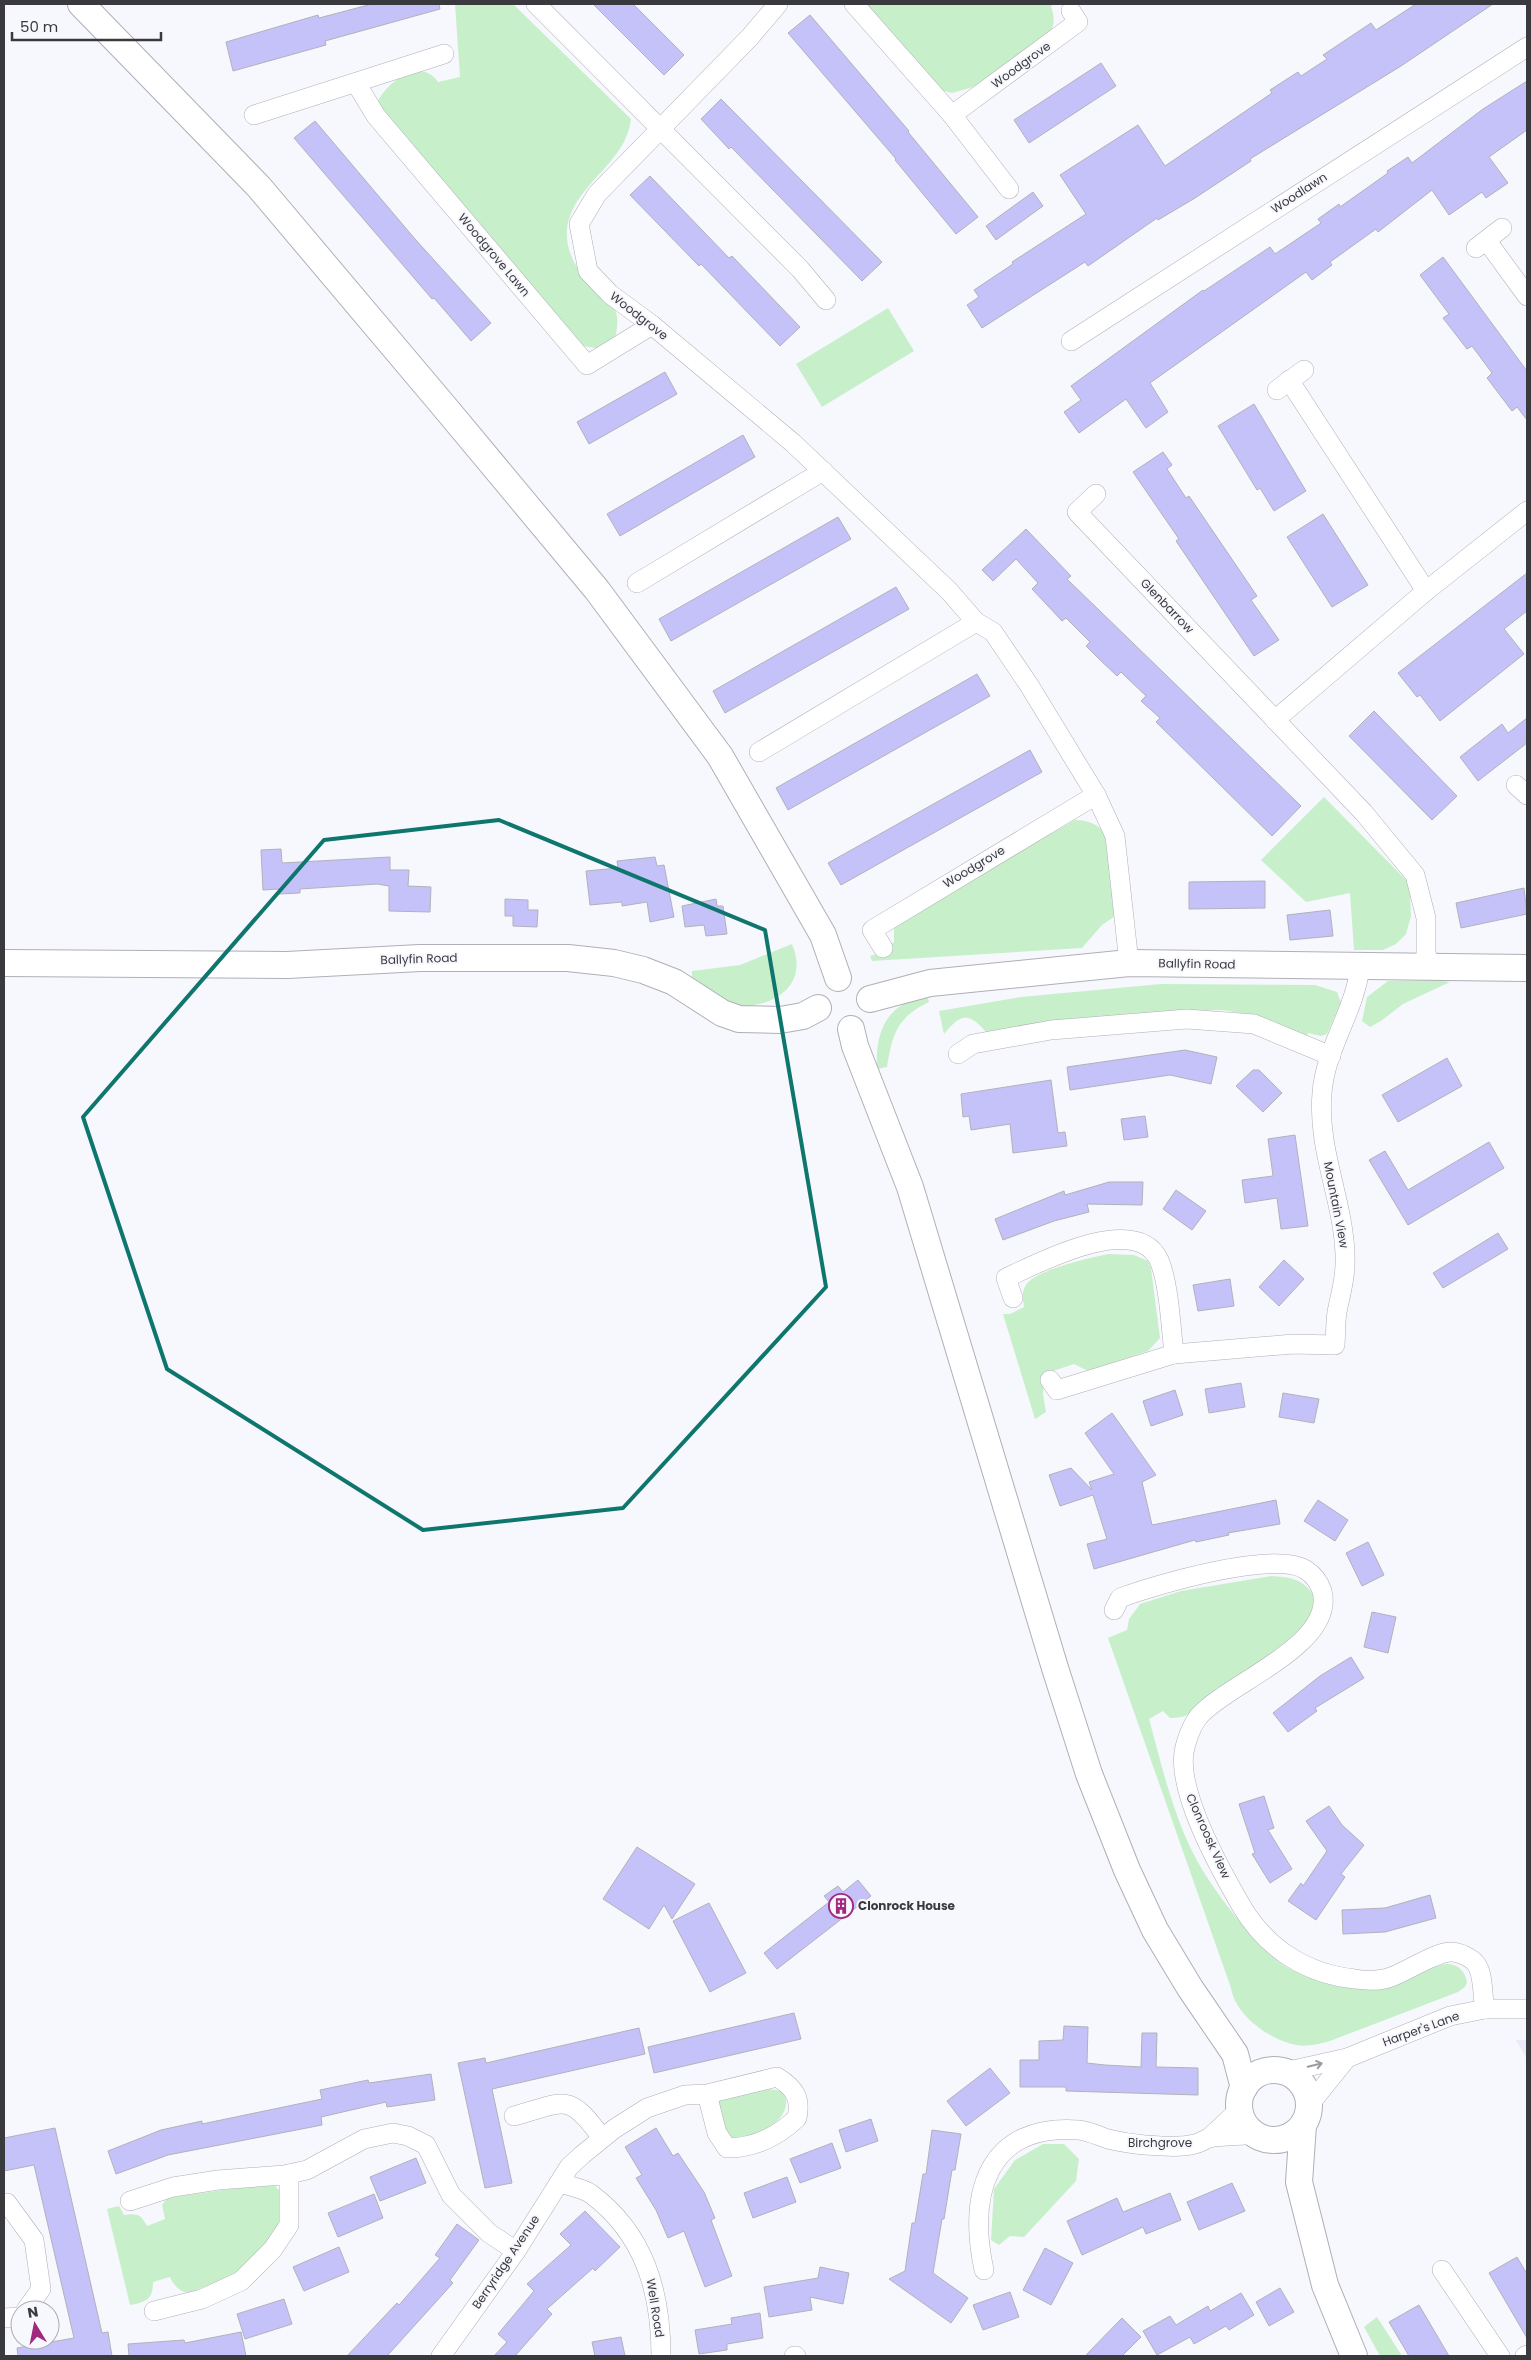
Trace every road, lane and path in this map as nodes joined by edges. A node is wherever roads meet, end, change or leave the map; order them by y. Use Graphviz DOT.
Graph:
graph roads {
  1 [pos="81,4"];
  2 [pos="536,4"];
  3 [pos="778,4"];
  4 [pos="854,4"];
  5 [pos="1071,11"];
  6 [pos="1527,47"];
  7 [pos="444,54"];
  8 [pos="356,83"];
  9 [pos="254,115"];
  10 [pos="952,115"];
  11 [pos="660,129"];
  12 [pos="1009,189"];
  13 [pos="1502,228"];
  14 [pos="1527,296"];
  15 [pos="826,300"];
  16 [pos="652,325"];
  17 [pos="1071,341"];
  18 [pos="1290,380"];
  19 [pos="822,471"];
  20 [pos="1096,494"];
  21 [pos="1527,511"];
  22 [pos="637,583"];
  23 [pos="1426,591"];
  24 [pos="976,622"];
  25 [pos="1276,720"];
  26 [pos="759,752"];
  27 [pos="1096,795"];
  28 [pos="883,948"];
  29 [pos="4,963"];
  30 [pos="1129,963"];
  31 [pos="1430,966"];
  32 [pos="1360,967"];
  33 [pos="1527,968"];
  34 [pos="838,978"];
  35 [pos="870,999"];
  36 [pos="818,1008"];
  37 [pos="851,1028"];
  38 [pos="966,1042"];
  39 [pos="1331,1056"];
  40 [pos="1013,1298"];
  41 [pos="1174,1354"];
  42 [pos="1050,1380"];
  43 [pos="1114,1610"];
  44 [pos="1485,2009"];
  45 [pos="1527,2009"];
  46 [pos="1235,2054"];
  47 [pos="1347,2058"];
  48 [pos="1276,2071"];
  49 [pos="707,2094"];
  50 [pos="1242,2098"];
  51 [pos="1306,2115"];
  52 [pos="514,2116"];
  53 [pos="1260,2137"];
  54 [pos="602,2138"];
  55 [pos="1209,2138"];
  56 [pos="289,2174"];
  57 [pos="1298,2182"];
  58 [pos="559,2183"];
  59 [pos="130,2201"];
  60 [pos="4,2203"];
  61 [pos="516,2251"];
  62 [pos="984,2270"];
  63 [pos="1442,2270"];
  64 [pos="33,2300"];
  65 [pos="154,2311"];
  66 [pos="441,2356"];
  67 [pos="661,2356"];
  68 [pos="1354,2356"];
  69 [pos="1500,2356"];
  1 -- 34 [label="street"];
  2 -- 11 [label="street"];
  3 -- 11 [label="street, Woodgrove"];
  4 -- 10 [label="street"];
  5 -- 10 [label="street, Woodgrove"];
  6 -- 17 [label="street, Woodlawn"];
  7 -- 8 [label="street"];
  8 -- 9 [label="street"];
  8 -- 16 [label="street, Woodgrove Lawn"];
  10 -- 12 [label="street"];
  11 -- 15 [label="street"];
  11 -- 16 [label="street, Woodgrove"];
  13 -- 14 [label="street"];
  16 -- 19 [label="street, Woodgrove"];
  18 -- 23 [label="street"];
  19 -- 22 [label="street"];
  19 -- 24 [label="street, Woodgrove"];
  20 -- 25 [label="street, Glenbarrow"];
  21 -- 23 [label="street"];
  23 -- 25 [label="street"];
  24 -- 26 [label="street"];
  24 -- 27 [label="street, Woodgrove"];
  25 -- 31 [label="street, Glenbarrow"];
  27 -- 28 [label="street, Woodgrove"];
  27 -- 30 [label="street, Woodgrove"];
  29 -- 36 [label="street, Ballyfin Road"];
  30 -- 32 [label="street, Ballyfin Road"];
  30 -- 35 [label="street, Ballyfin Road"];
  31 -- 32 [label="street, Ballyfin Road"];
  31 -- 33 [label="street, Ballyfin Road"];
  32 -- 39 [label="street, Mountain View"];
  34 -- 35 [label="street"];
  34 -- 36 [label="street"];
  35 -- 37 [label="street"];
  36 -- 37 [label="street"];
  37 -- 46 [label="street"];
  38 -- 39 [label="street"];
  39 -- 41 [label="street, Mountain View"];
  40 -- 41 [label="street"];
  41 -- 42 [label="street, Mountain View"];
  43 -- 44 [label="street, Clonroosk View"];
  44 -- 45 [label="street, Harper's Lane"];
  44 -- 47 [label="street, Harper's Lane"];
  46 -- 48 [label="street"];
  46 -- 50 [label="street"];
  48 -- 47 [label="street, Harper's Lane, one-way"];
  47 -- 51 [label="street, Harper's Lane"];
  48 -- 50 [label="street"];
  48 -- 51 [label="street"];
  49 -- 49 [label="street, Berryridge Avenue"];
  49 -- 54 [label="street, Berryridge Avenue"];
  50 -- 53 [label="street"];
  50 -- 55 [label="street, Birchgrove"];
  51 -- 53 [label="street"];
  51 -- 57 [label="street"];
  52 -- 54 [label="street"];
  53 -- 55 [label="street, Birchgrove"];
  53 -- 57 [label="street"];
  54 -- 58 [label="street, Berryridge Avenue"];
  55 -- 62 [label="street, Birchgrove"];
  56 -- 59 [label="street"];
  56 -- 61 [label="street"];
  56 -- 65 [label="street"];
  57 -- 68 [label="street"];
  58 -- 61 [label="street, Berryridge Avenue"];
  58 -- 67 [label="street, Well Road"];
  60 -- 64 [label="street"];
  61 -- 66 [label="street, Berryridge Avenue"];
  63 -- 69 [label="street"];
}
